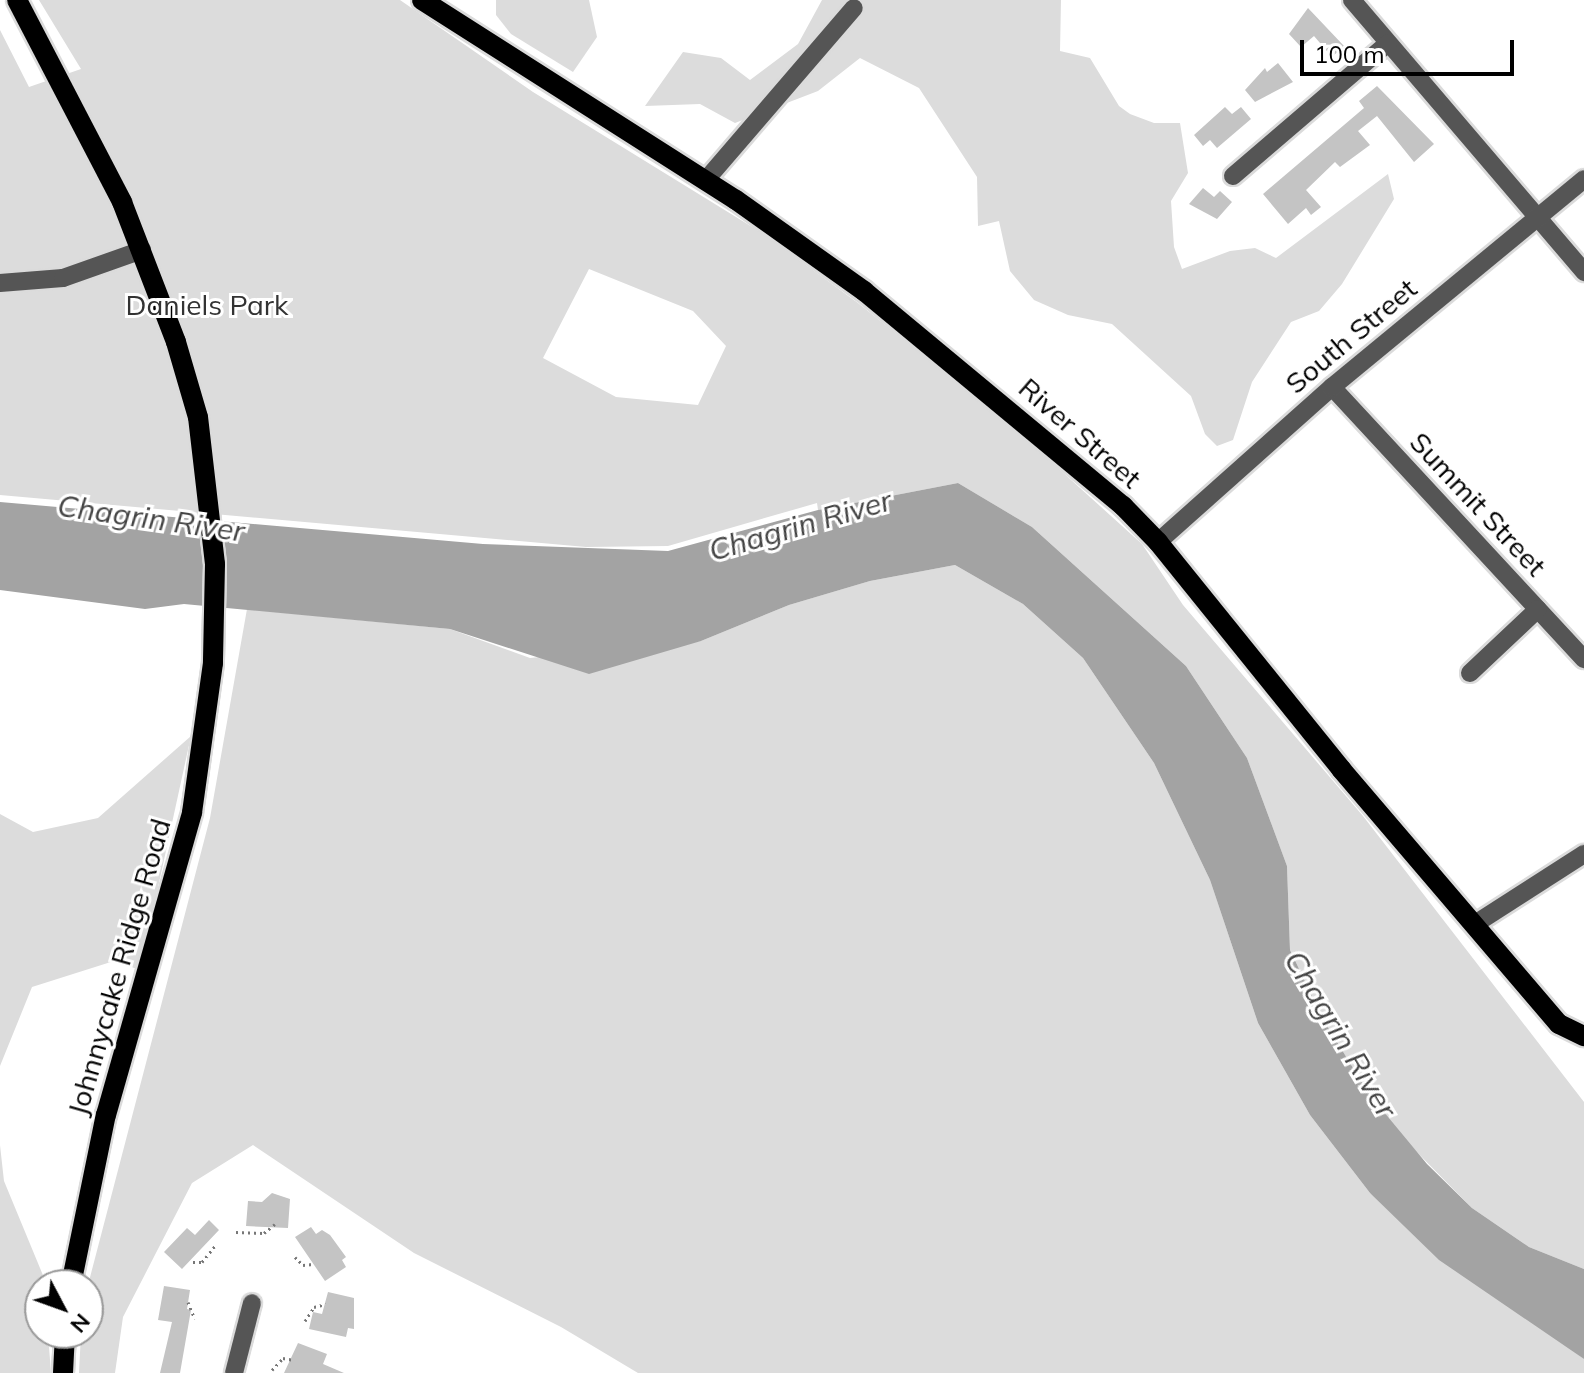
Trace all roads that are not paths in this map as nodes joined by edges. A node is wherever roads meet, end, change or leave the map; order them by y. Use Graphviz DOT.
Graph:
graph roads {
  1 [pos="17,0"];
  2 [pos="422,0"];
  3 [pos="1352,0"];
  4 [pos="854,8"];
  5 [pos="1388,43"];
  6 [pos="1233,176"];
  7 [pos="1584,179"];
  8 [pos="705,181"];
  9 [pos="1538,218"];
  10 [pos="142,250"];
  11 [pos="1584,272"];
  12 [pos="0,283"];
  13 [pos="1332,387"];
  14 [pos="1158,542"];
  15 [pos="1538,609"];
  16 [pos="1584,659"];
  17 [pos="1470,673"];
  18 [pos="1584,854"];
  19 [pos="1475,924"];
  20 [pos="1584,1036"];
  21 [pos="74,1269"];
  22 [pos="252,1303"];
  23 [pos="64,1349"];
  24 [pos="63,1373"];
  25 [pos="234,1373"];
  1 -- 10 [label="main road, Johnnycake Ridge Road"];
  2 -- 8 [label="main road, River Street"];
  3 -- 5 [label="street"];
  4 -- 8 [label="street"];
  5 -- 6 [label="street"];
  5 -- 9 [label="street"];
  7 -- 9 [label="street, South Street"];
  8 -- 14 [label="main road, River Street"];
  9 -- 11 [label="street"];
  9 -- 13 [label="street, South Street"];
  10 -- 12 [label="street"];
  10 -- 21 [label="main road, Johnnycake Ridge Road"];
  13 -- 14 [label="street, South Street"];
  13 -- 15 [label="street, Summit Street"];
  14 -- 19 [label="main road, River Street"];
  15 -- 16 [label="street, Summit Street"];
  15 -- 17 [label="street"];
  18 -- 19 [label="street"];
  19 -- 20 [label="main road, River Street"];
  22 -- 25 [label="street"];
  23 -- 24 [label="main road"];
}
